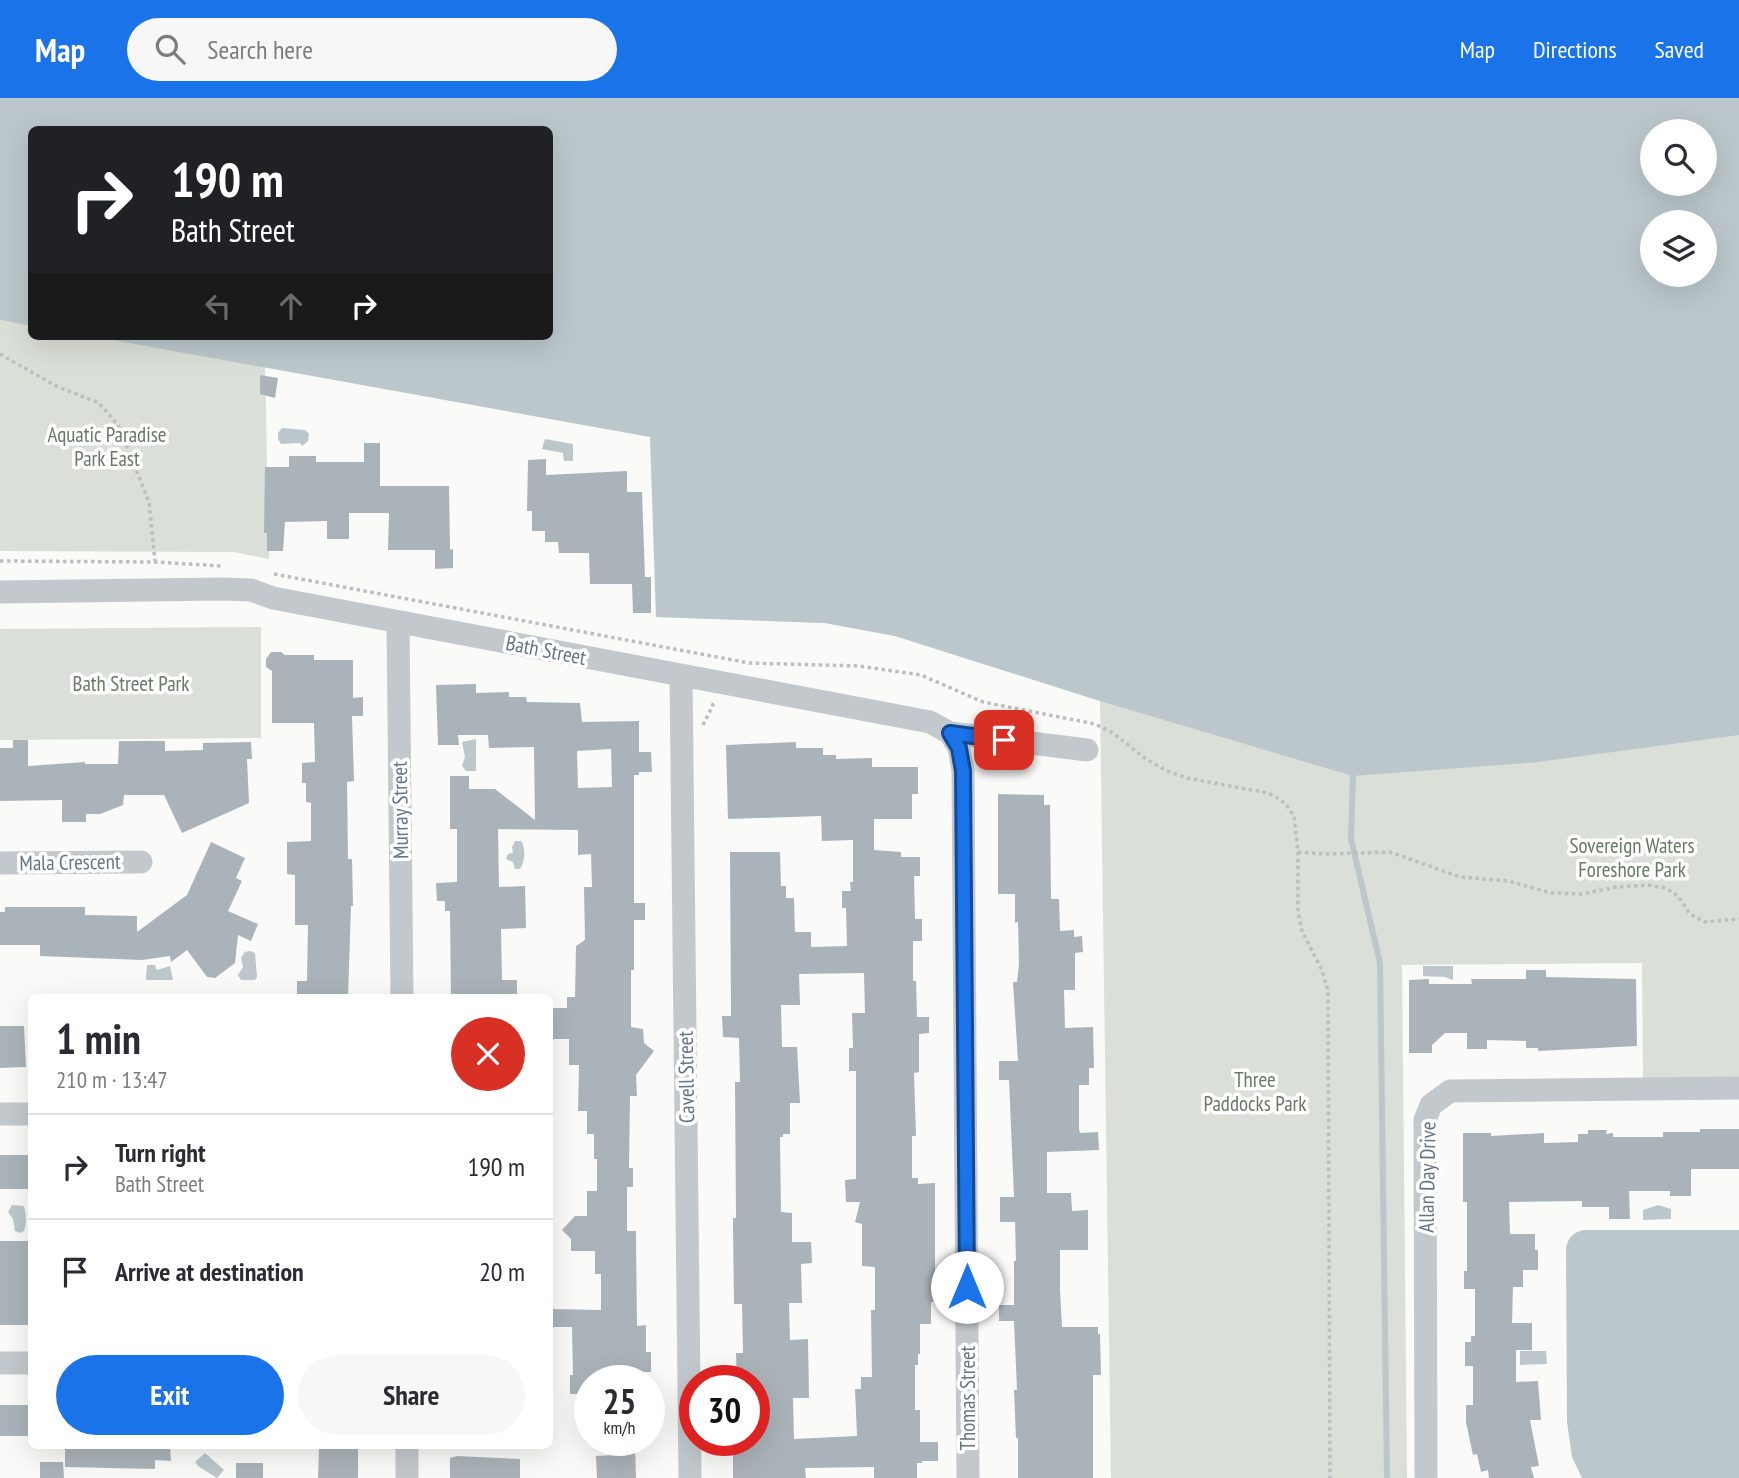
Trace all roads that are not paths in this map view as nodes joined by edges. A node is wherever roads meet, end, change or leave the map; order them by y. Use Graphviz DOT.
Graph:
graph roads {
  1 [pos="0,592"];
  2 [pos="398,622"];
  3 [pos="681,675"];
  4 [pos="950,733"];
  5 [pos="1087,750"];
  6 [pos="141,862"];
  7 [pos="0,863"];
  8 [pos="402,994"];
  9 [pos="1739,1088"];
  10 [pos="0,1114"];
  11 [pos="28,1114"];
  12 [pos="0,1363"];
  13 [pos="28,1363"];
  14 [pos="407,1449"];
  15 [pos="407,1478"];
  16 [pos="690,1478"];
  17 [pos="968,1478"];
  18 [pos="1426,1478"];
  1 -- 2 [label="street, Bath Street"];
  2 -- 3 [label="street, Bath Street"];
  2 -- 8 [label="street, Murray Street"];
  3 -- 4 [label="street, Bath Street"];
  3 -- 16 [label="street, Cavell Street"];
  4 -- 5 [label="street, Bath Street"];
  4 -- 17 [label="street, Thomas Street"];
  6 -- 7 [label="street, Mala Crescent"];
  9 -- 18 [label="street, Allan Day Drive"];
  10 -- 11 [label="street"];
  12 -- 13 [label="street"];
  14 -- 15 [label="street"];
}
